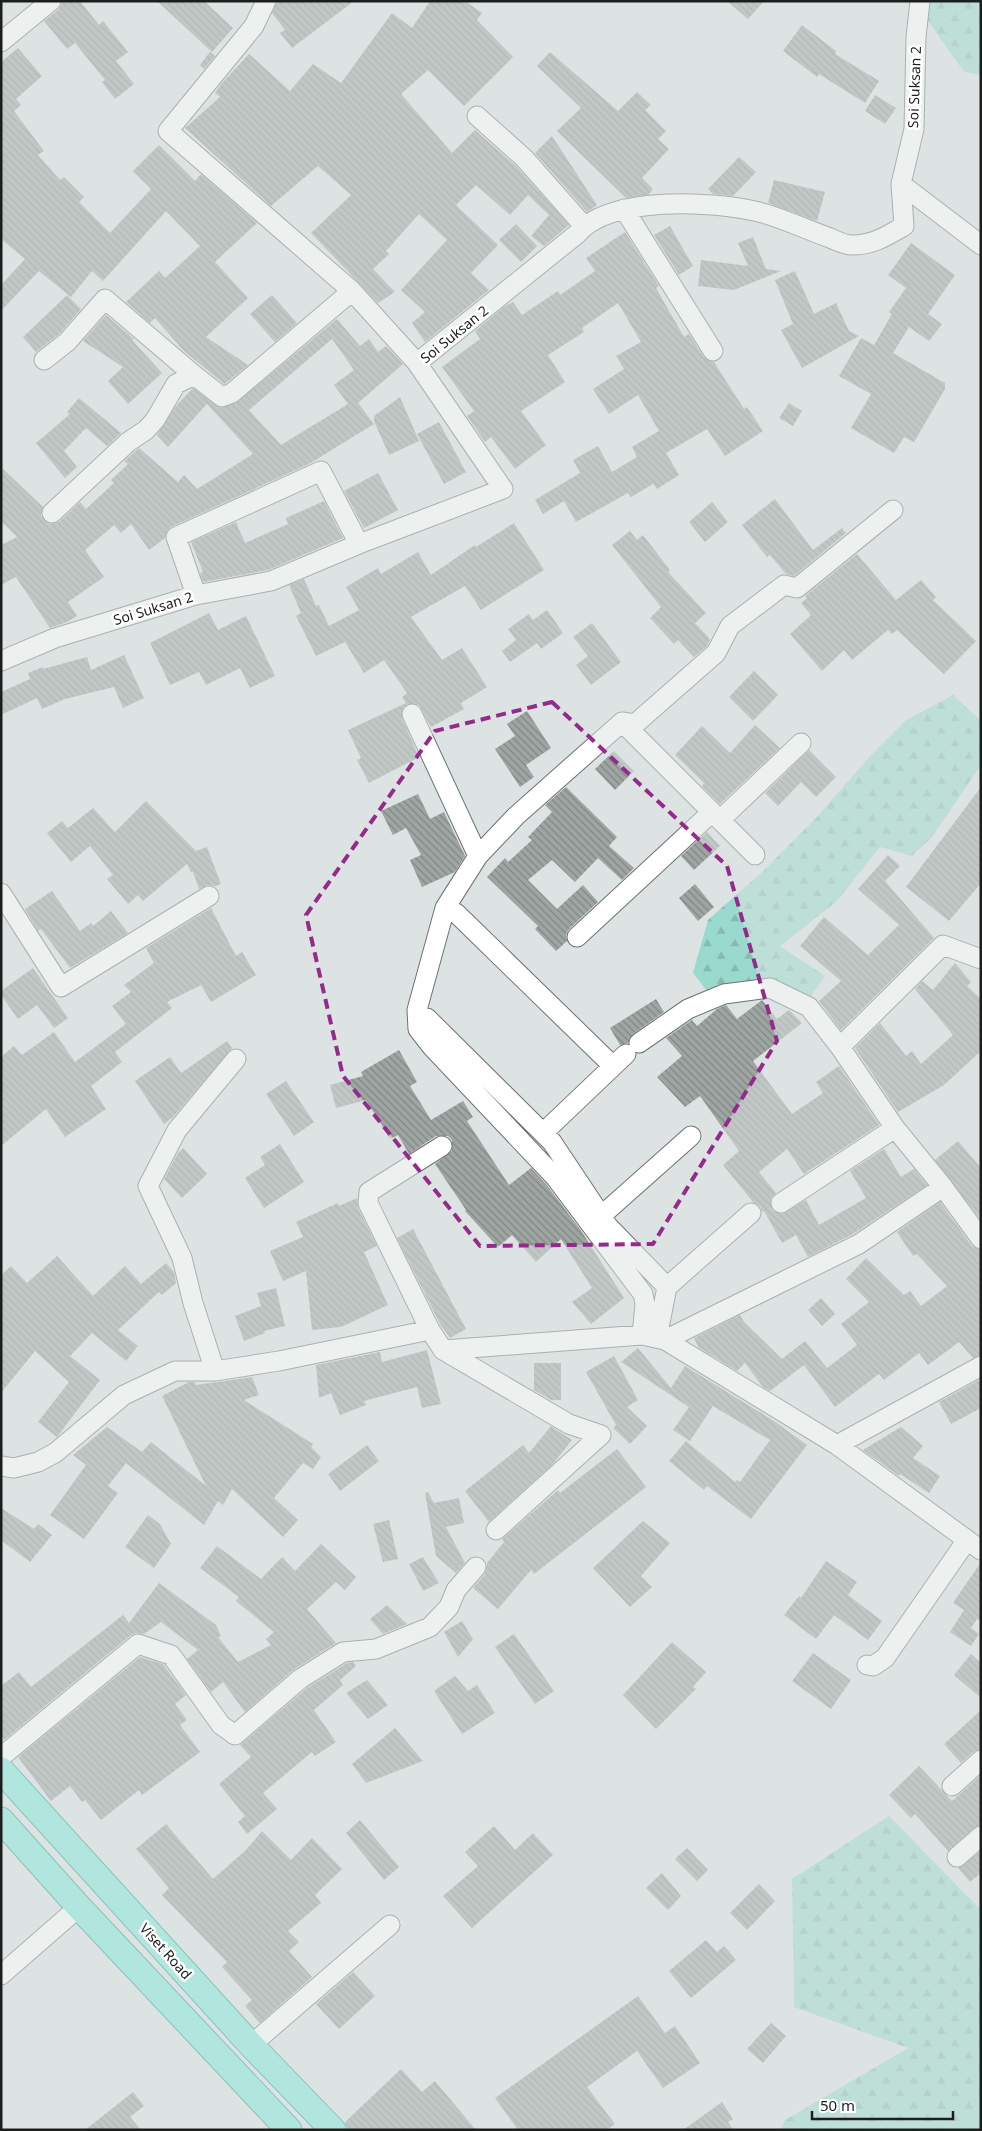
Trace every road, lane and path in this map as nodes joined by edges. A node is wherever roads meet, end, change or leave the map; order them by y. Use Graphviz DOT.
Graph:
graph roads {
  1 [pos="51,1"];
  2 [pos="266,1"];
  3 [pos="920,1"];
  4 [pos="1,42"];
  5 [pos="477,116"];
  6 [pos="901,184"];
  7 [pos="624,209"];
  8 [pos="584,226"];
  9 [pos="981,244"];
  10 [pos="352,291"];
  11 [pos="713,351"];
  12 [pos="44,360"];
  13 [pos="416,363"];
  14 [pos="194,375"];
  15 [pos="893,510"];
  16 [pos="52,513"];
  17 [pos="359,544"];
  18 [pos="196,595"];
  19 [pos="1,661"];
  20 [pos="412,714"];
  21 [pos="622,722"];
  22 [pos="801,743"];
  23 [pos="716,816"];
  24 [pos="755,855"];
  25 [pos="478,856"];
  26 [pos="1,893"];
  27 [pos="209,896"];
  28 [pos="456,913"];
  29 [pos="577,937"];
  30 [pos="981,959"];
  31 [pos="427,1018"];
  32 [pos="840,1047"];
  33 [pos="626,1054"];
  34 [pos="236,1059"];
  35 [pos="895,1128"];
  36 [pos="543,1133"];
  37 [pos="691,1136"];
  38 [pos="442,1146"];
  39 [pos="943,1187"];
  40 [pos="781,1202"];
  41 [pos="751,1213"];
  42 [pos="601,1216"];
  43 [pos="981,1239"];
  44 [pos="667,1287"];
  45 [pos="430,1330"];
  46 [pos="655,1338"];
  47 [pos="443,1350"];
  48 [pos="981,1366"];
  49 [pos="215,1371"];
  50 [pos="837,1445"];
  51 [pos="1,1466"];
  52 [pos="496,1530"];
  53 [pos="974,1545"];
  54 [pos="476,1568"];
  55 [pos="867,1665"];
  56 [pos="1,1756"];
  57 [pos="981,1760"];
  58 [pos="1,1770"];
  59 [pos="952,1786"];
  60 [pos="1,1820"];
  61 [pos="981,1836"];
  62 [pos="957,1857"];
  63 [pos="79,1907"];
  64 [pos="390,1925"];
  65 [pos="1,1975"];
  66 [pos="251,2045"];
  67 [pos="289,2130"];
  68 [pos="333,2130"];
  1 -- 4 [label="street"];
  2 -- 10 [label="street"];
  3 -- 6 [label="street, Soi Suksan 2"];
  5 -- 8 [label="street"];
  6 -- 7 [label="street, Soi Suksan 2"];
  6 -- 9 [label="street"];
  7 -- 8 [label="street, Soi Suksan 2"];
  7 -- 11 [label="street"];
  8 -- 13 [label="street, Soi Suksan 2"];
  10 -- 13 [label="street"];
  10 -- 14 [label="street"];
  12 -- 14 [label="street"];
  13 -- 17 [label="street, Soi Suksan 2"];
  14 -- 16 [label="street"];
  15 -- 21 [label="street"];
  17 -- 18 [label="street, Soi Suksan 2"];
  17 -- 18 [label="street"];
  18 -- 19 [label="street, Soi Suksan 2"];
  20 -- 25 [label="street"];
  21 -- 23 [label="street"];
  21 -- 25 [label="street"];
  22 -- 23 [label="street"];
  23 -- 24 [label="street"];
  23 -- 29 [label="street"];
  25 -- 46 [label="street"];
  26 -- 27 [label="street"];
  28 -- 33 [label="street"];
  30 -- 32 [label="street"];
  31 -- 36 [label="street"];
  32 -- 33 [label="street"];
  32 -- 35 [label="street"];
  33 -- 36 [label="street"];
  34 -- 49 [label="street"];
  35 -- 39 [label="street"];
  35 -- 40 [label="street"];
  36 -- 42 [label="street"];
  37 -- 42 [label="street"];
  38 -- 45 [label="street"];
  39 -- 43 [label="street"];
  39 -- 46 [label="street"];
  41 -- 44 [label="street"];
  42 -- 44 [label="street"];
  44 -- 46 [label="street"];
  45 -- 47 [label="street"];
  45 -- 49 [label="street"];
  46 -- 47 [label="street"];
  46 -- 50 [label="street"];
  47 -- 52 [label="street"];
  48 -- 50 [label="street"];
  49 -- 51 [label="street"];
  50 -- 53 [label="street"];
  53 -- 55 [label="street"];
  54 -- 56 [label="street"];
  57 -- 59 [label="street"];
  58 -- 66 [label="main road, Viset Road"];
  60 -- 63 [label="main road"];
  61 -- 62 [label="street"];
  63 -- 65 [label="street"];
  63 -- 67 [label="main road"];
  64 -- 66 [label="street"];
  66 -- 68 [label="main road, Viset Road"];
}
